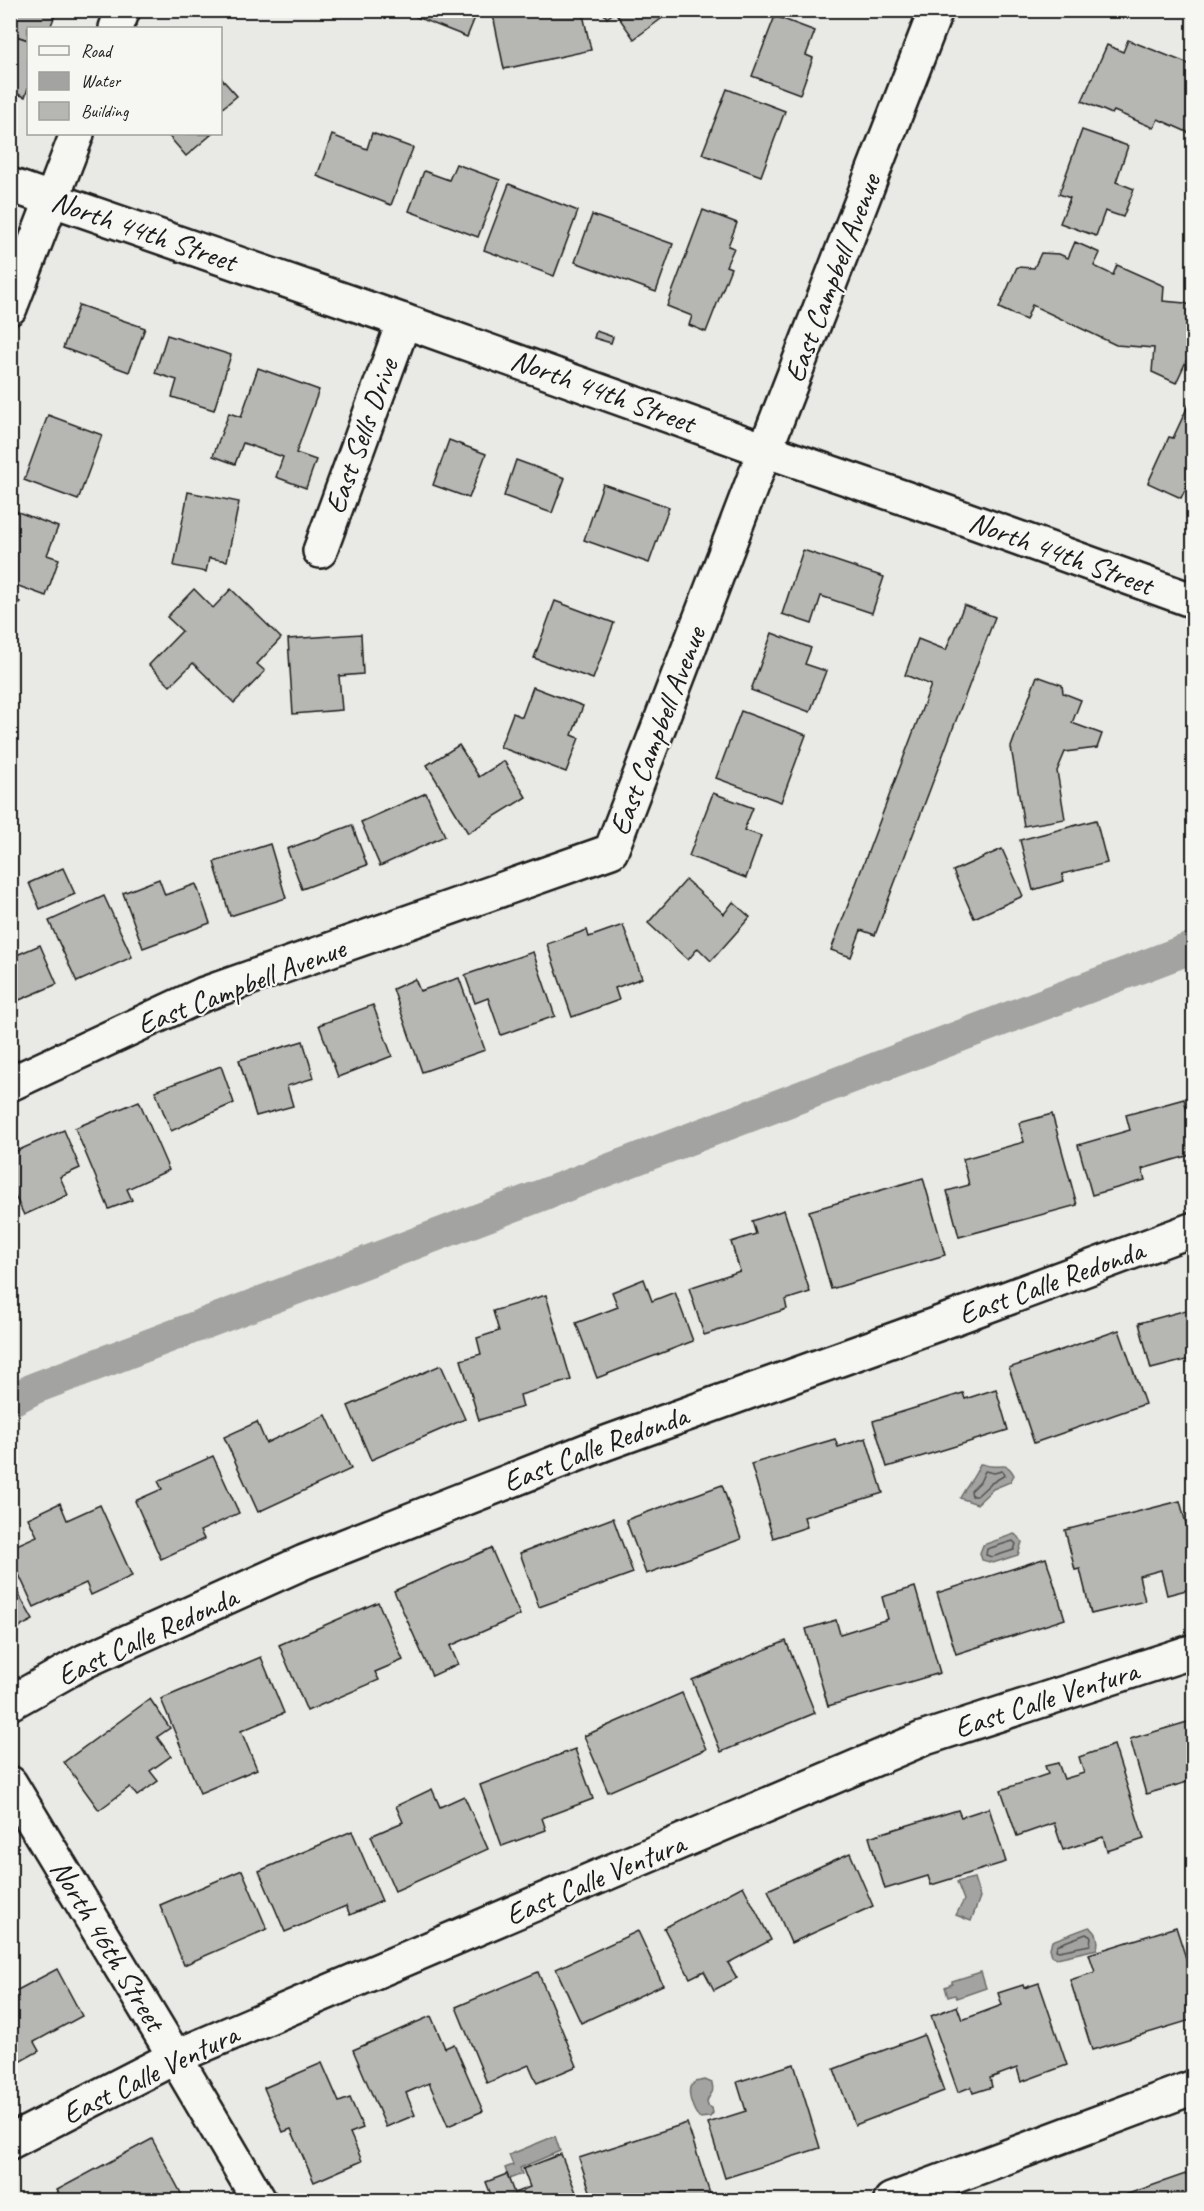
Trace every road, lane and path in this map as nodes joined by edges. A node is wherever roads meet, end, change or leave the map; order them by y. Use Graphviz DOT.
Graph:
graph roads {
  1 [pos="123,10"];
  2 [pos="936,10"];
  3 [pos="116,27"];
  4 [pos="77,135"];
  5 [pos="10,185"];
  6 [pos="52,199"];
  7 [pos="10,308"];
  8 [pos="404,321"];
  9 [pos="765,450"];
  10 [pos="320,551"];
  11 [pos="1194,601"];
  12 [pos="10,1084"];
  13 [pos="1194,1229"];
  14 [pos="1194,1651"];
  15 [pos="10,1703"];
  16 [pos="10,1783"];
  17 [pos="176,2056"];
  18 [pos="1194,2086"];
  19 [pos="10,2142"];
  20 [pos="259,2200"];
  21 [pos="891,2200"];
  1 -- 3 [label="street"];
  2 -- 9 [label="street, East Campbell Avenue"];
  4 -- 6 [label="street"];
  5 -- 6 [label="street, North 44th Street"];
  6 -- 7 [label="street"];
  6 -- 8 [label="street, North 44th Street"];
  8 -- 9 [label="street, North 44th Street"];
  8 -- 10 [label="street, East Sells Drive"];
  9 -- 11 [label="street, North 44th Street"];
  9 -- 12 [label="street, East Campbell Avenue"];
  13 -- 15 [label="street, East Calle Redonda"];
  14 -- 17 [label="street, East Calle Ventura"];
  16 -- 17 [label="street, North 46th Street"];
  17 -- 19 [label="street, East Calle Ventura"];
  17 -- 20 [label="street, North 46th Street"];
  18 -- 21 [label="street"];
}
